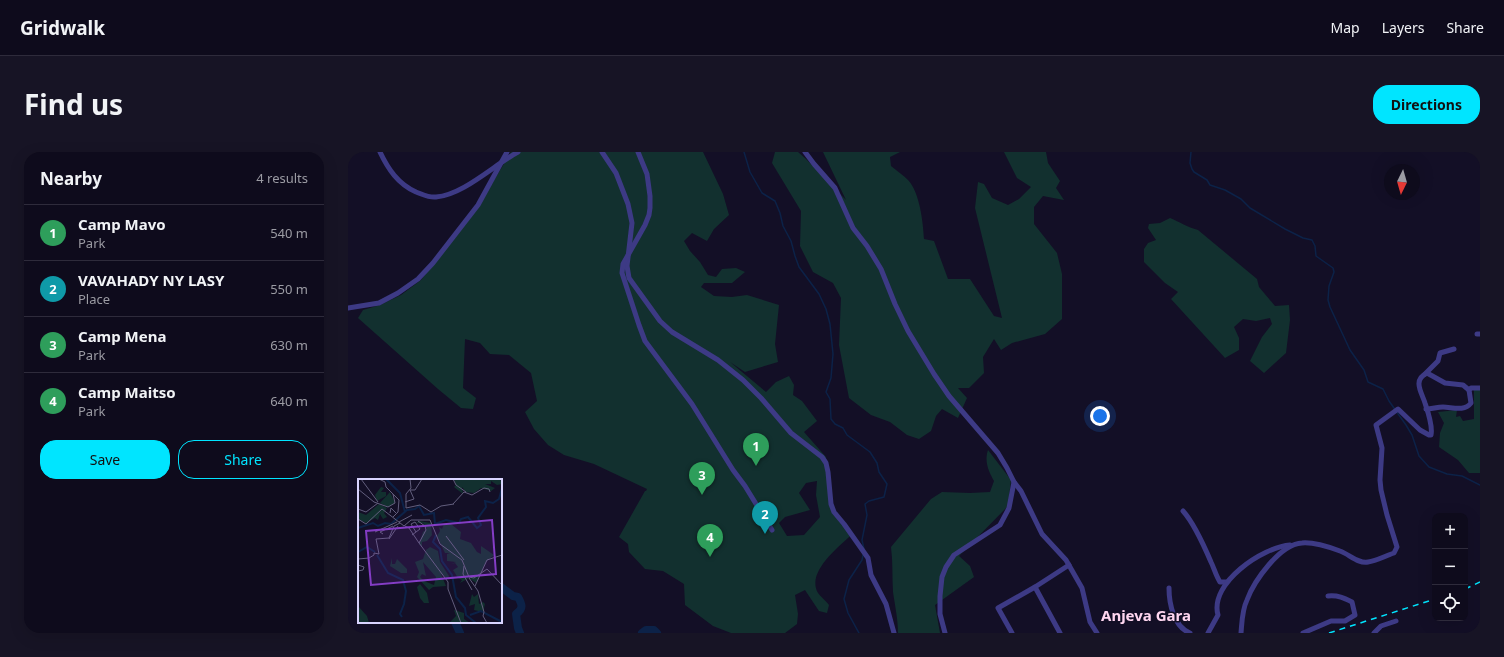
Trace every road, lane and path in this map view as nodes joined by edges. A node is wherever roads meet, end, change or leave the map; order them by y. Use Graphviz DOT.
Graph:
graph roads {
  1 [pos="380,152"];
  2 [pos="507,152"];
  3 [pos="518,152"];
  4 [pos="602,152"];
  5 [pos="638,152"];
  6 [pos="805,152"];
  7 [pos="501,162"];
  8 [pos="628,254"];
  9 [pos="348,308"];
  10 [pos="1454,349"];
  11 [pos="1424,374"];
  12 [pos="1480,388"];
  13 [pos="1469,390"];
  14 [pos="1426,409"];
  15 [pos="1014,482"];
  16 [pos="1183,511"];
  17 [pos="772,530"];
  18 [pos="1293,545"];
  19 [pos="1069,565"];
  20 [pos="1226,582"];
  21 [pos="1035,587"];
  22 [pos="1169,588"];
  23 [pos="1328,596"];
  24 [pos="1396,621"];
  25 [pos="894,633"];
  26 [pos="945,633"];
  27 [pos="1012,633"];
  28 [pos="1060,633"];
  29 [pos="1097,633"];
  30 [pos="1190,633"];
  31 [pos="1208,633"];
  32 [pos="1241,633"];
  33 [pos="1303,633"];
  34 [pos="1374,633"];
  1 -- 7 [label="street"];
  2 -- 7 [label="street"];
  3 -- 7 [label="street"];
  4 -- 8 [label="street"];
  5 -- 8 [label="street"];
  6 -- 15 [label="street"];
  7 -- 9 [label="street"];
  8 -- 17 [label="street"];
  8 -- 25 [label="street"];
  10 -- 11 [label="street"];
  11 -- 13 [label="street"];
  11 -- 14 [label="street"];
  12 -- 13 [label="street"];
  13 -- 14 [label="street"];
  14 -- 18 [label="street"];
  15 -- 19 [label="street"];
  15 -- 26 [label="street"];
  16 -- 20 [label="street"];
  18 -- 20 [label="street"];
  18 -- 32 [label="street"];
  19 -- 21 [label="street"];
  19 -- 29 [label="street"];
  20 -- 31 [label="street"];
  21 -- 27 [label="street"];
  21 -- 28 [label="street"];
  22 -- 30 [label="street"];
  23 -- 33 [label="street"];
  24 -- 34 [label="street"];
}
